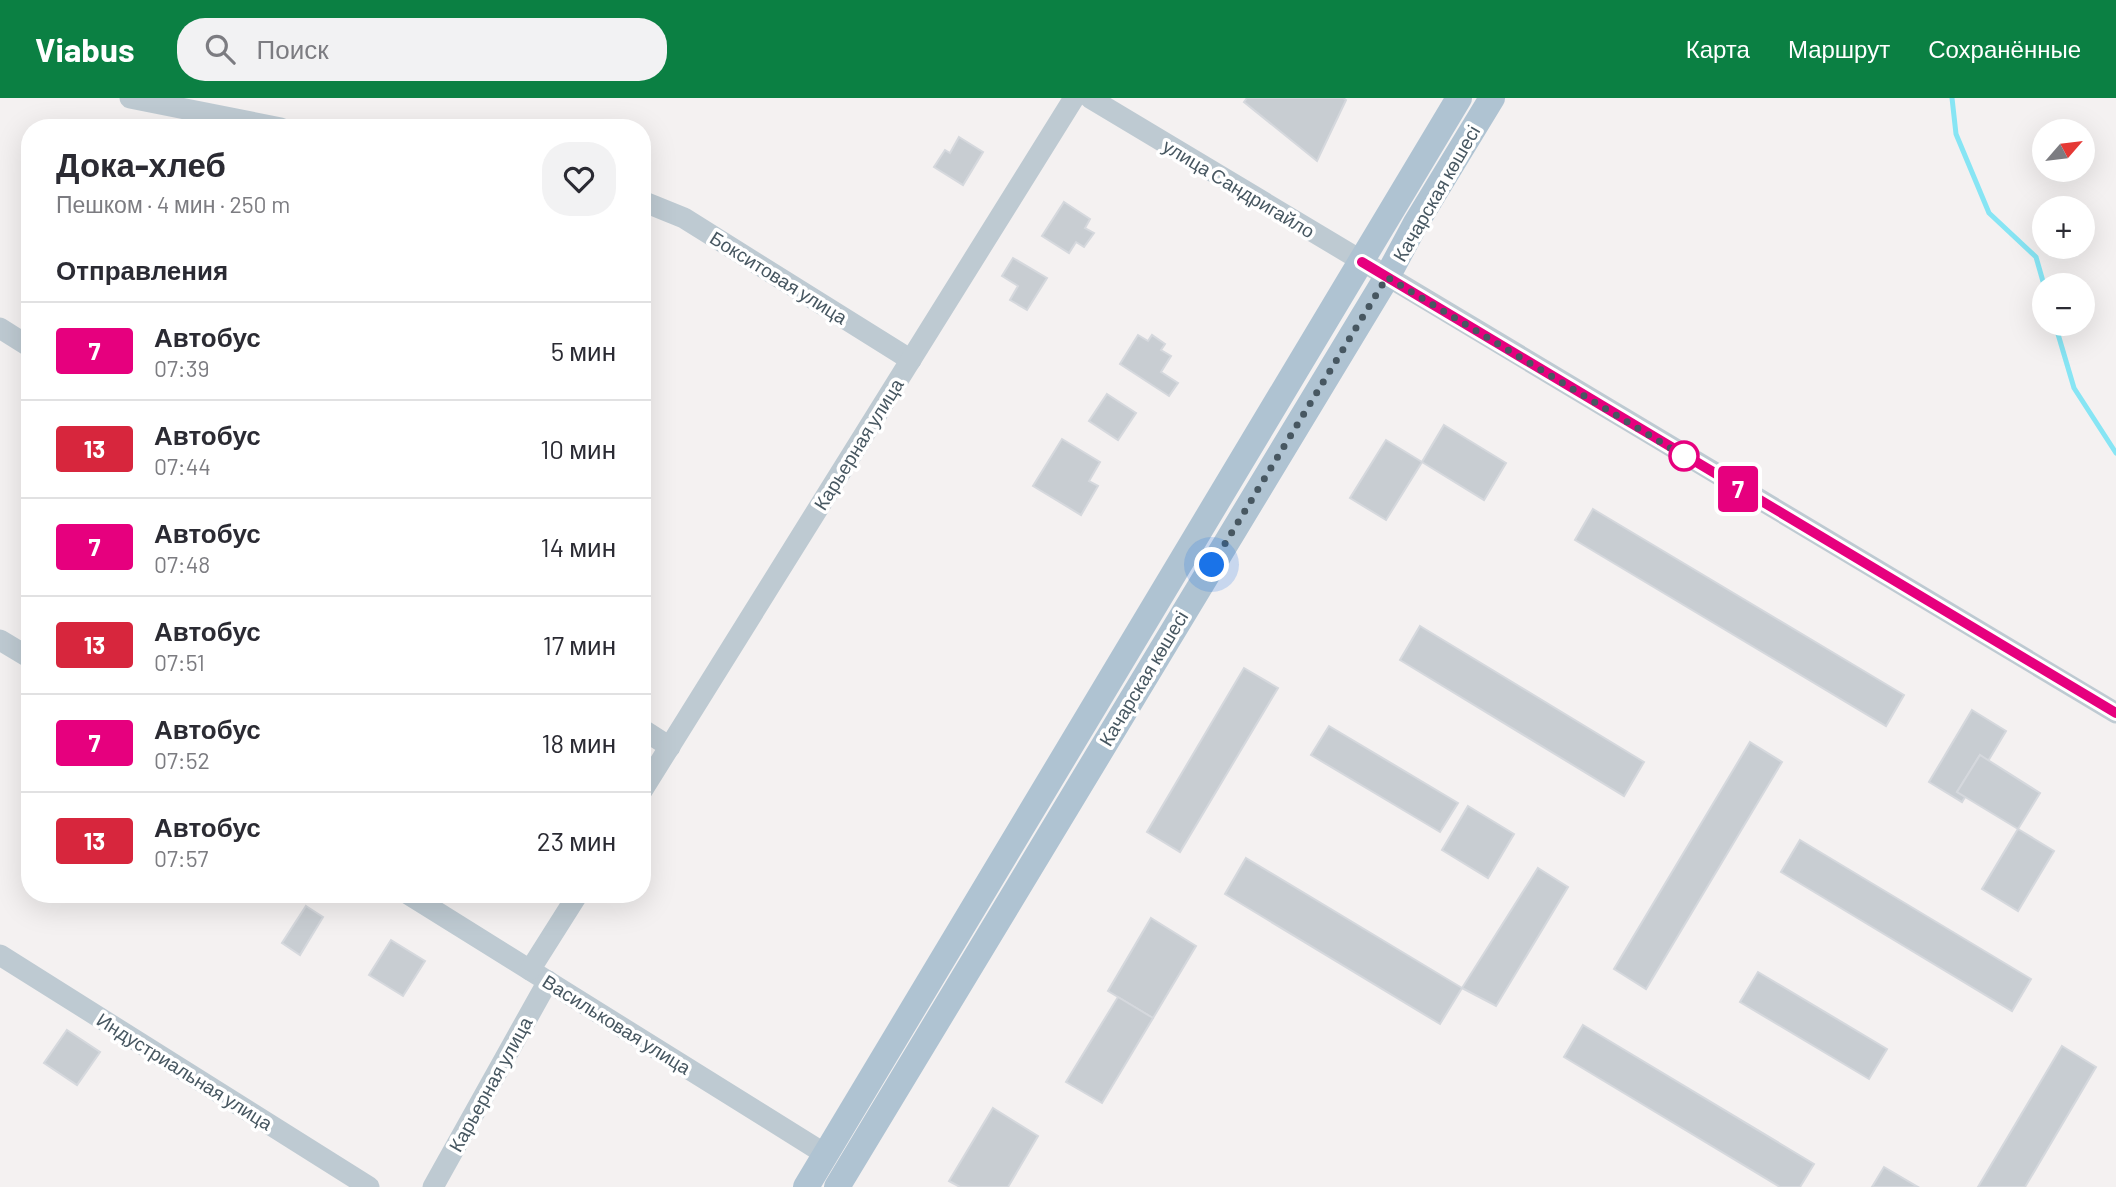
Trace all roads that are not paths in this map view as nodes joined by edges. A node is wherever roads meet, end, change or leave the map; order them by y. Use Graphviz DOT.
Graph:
graph roads {
  1 [pos="130,98"];
  2 [pos="1074,98"];
  3 [pos="1090,98"];
  4 [pos="1459,98"];
  5 [pos="1492,98"];
  6 [pos="236,119"];
  7 [pos="651,205"];
  8 [pos="1362,262"];
  9 [pos="1387,277"];
  10 [pos="0,328"];
  11 [pos="21,341"];
  12 [pos="911,360"];
  13 [pos="1252,444"];
  14 [pos="1278,459"];
  15 [pos="0,640"];
  16 [pos="21,653"];
  17 [pos="2116,713"];
  18 [pos="651,735"];
  19 [pos="670,747"];
  20 [pos="651,777"];
  21 [pos="422,903"];
  22 [pos="574,903"];
  23 [pos="975,904"];
  24 [pos="1000,919"];
  25 [pos="0,954"];
  26 [pos="539,976"];
  27 [pos="825,1154"];
  28 [pos="369,1187"];
  29 [pos="433,1187"];
  30 [pos="806,1187"];
  31 [pos="837,1187"];
  1 -- 6 [label="street"];
  2 -- 12 [label="street, Карьерная улица"];
  3 -- 8 [label="street, улица Сандригайло"];
  4 -- 8 [label="main road, Качарская көшесі"];
  5 -- 9 [label="main road, Качарская көшесі"];
  7 -- 12 [label="street, Бокситовая улица"];
  8 -- 9 [label="street, улица Сандригайло"];
  8 -- 13 [label="main road, Качарская көшесі"];
  9 -- 14 [label="main road, Качарская көшесі"];
  9 -- 17 [label="street, улица Сандригайло"];
  10 -- 11 [label="street"];
  12 -- 19 [label="street, Карьерная улица"];
  13 -- 14 [label="street"];
  13 -- 23 [label="main road, Качарская көшесі"];
  14 -- 24 [label="main road, Качарская көшесі"];
  15 -- 16 [label="street"];
  18 -- 19 [label="street"];
  19 -- 20 [label="street, Карьерная улица"];
  21 -- 26 [label="street, Васильковая улица"];
  22 -- 26 [label="street, Карьерная улица"];
  23 -- 24 [label="street"];
  23 -- 27 [label="main road, Качарская көшесі"];
  24 -- 31 [label="main road, Качарская көшесі"];
  25 -- 28 [label="street, Индустриальная улица"];
  26 -- 27 [label="street, Васильковая улица"];
  26 -- 29 [label="street, Карьерная улица"];
  27 -- 30 [label="main road, Качарская көшесі"];
}
